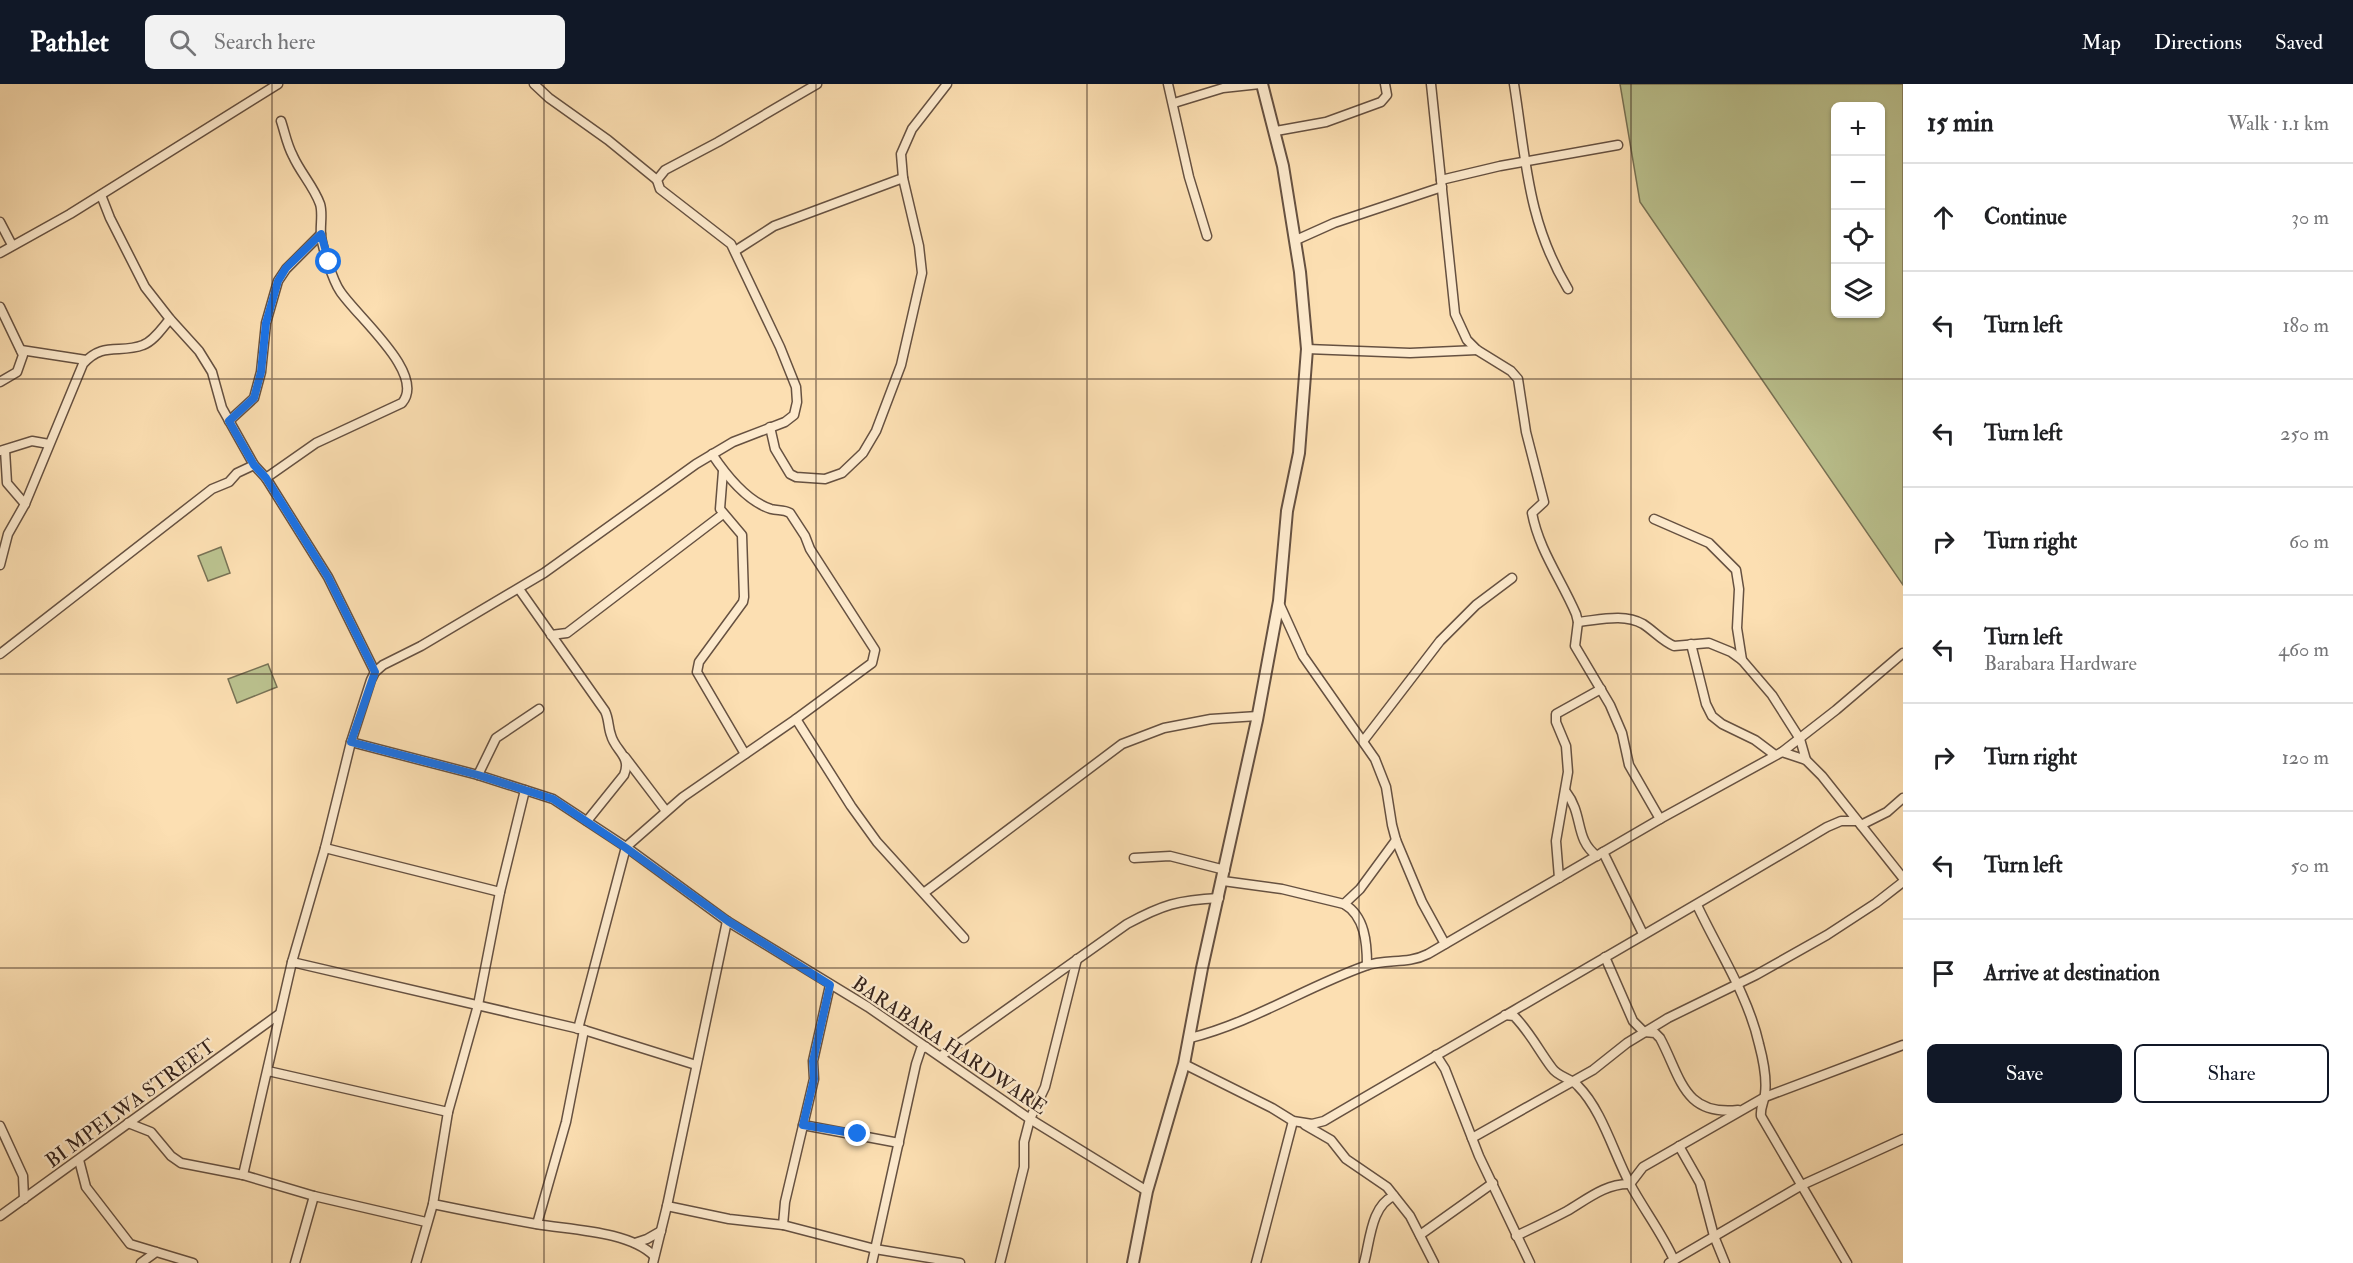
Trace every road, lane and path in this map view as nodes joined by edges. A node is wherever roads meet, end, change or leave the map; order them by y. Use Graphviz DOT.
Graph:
graph roads {
  1 [pos="278,84"];
  2 [pos="534,84"];
  3 [pos="816,84"];
  4 [pos="947,84"];
  5 [pos="1168,84"];
  6 [pos="1261,84"];
  7 [pos="1384,84"];
  8 [pos="1431,84"];
  9 [pos="1514,84"];
  10 [pos="1174,103"];
  11 [pos="281,121"];
  12 [pos="1276,131"];
  13 [pos="1618,146"];
  14 [pos="1525,162"];
  15 [pos="903,178"];
  16 [pos="657,180"];
  17 [pos="1441,184"];
  18 [pos="101,195"];
  19 [pos="0,222"];
  20 [pos="321,234"];
  21 [pos="1207,236"];
  22 [pos="1296,240"];
  23 [pos="12,245"];
  24 [pos="735,251"];
  25 [pos="0,253"];
  26 [pos="1568,289"];
  27 [pos="0,306"];
  28 [pos="170,319"];
  29 [pos="1307,349"];
  30 [pos="21,350"];
  31 [pos="1477,350"];
  32 [pos="86,360"];
  33 [pos="0,382"];
  34 [pos="229,421"];
  35 [pos="770,428"];
  36 [pos="49,444"];
  37 [pos="3,450"];
  38 [pos="712,454"];
  39 [pos="254,465"];
  40 [pos="723,471"];
  41 [pos="266,478"];
  42 [pos="25,504"];
  43 [pos="723,514"];
  44 [pos="1654,519"];
  45 [pos="0,565"];
  46 [pos="1512,578"];
  47 [pos="519,589"];
  48 [pos="1279,601"];
  49 [pos="1578,622"];
  50 [pos="551,635"];
  51 [pos="1691,644"];
  52 [pos="1903,653"];
  53 [pos="0,654"];
  54 [pos="1742,660"];
  55 [pos="375,672"];
  56 [pos="1601,689"];
  57 [pos="539,709"];
  58 [pos="1258,716"];
  59 [pos="796,719"];
  60 [pos="1800,739"];
  61 [pos="1364,740"];
  62 [pos="351,742"];
  63 [pos="745,754"];
  64 [pos="1779,754"];
  65 [pos="625,756"];
  66 [pos="1806,760"];
  67 [pos="478,775"];
  68 [pos="525,790"];
  69 [pos="1566,792"];
  70 [pos="1903,798"];
  71 [pos="1842,803"];
  72 [pos="666,811"];
  73 [pos="1659,819"];
  74 [pos="587,821"];
  75 [pos="1837,822"];
  76 [pos="1859,823"];
  77 [pos="1396,840"];
  78 [pos="325,848"];
  79 [pos="626,848"];
  80 [pos="1600,854"];
  81 [pos="1134,858"];
  82 [pos="1224,876"];
  83 [pos="1559,878"];
  84 [pos="1903,880"];
  85 [pos="500,892"];
  86 [pos="925,892"];
  87 [pos="1219,898"];
  88 [pos="1344,904"];
  89 [pos="1697,905"];
  90 [pos="728,921"];
  91 [pos="1643,934"];
  92 [pos="964,938"];
  93 [pos="1445,944"];
  94 [pos="1605,957"];
  95 [pos="1077,958"];
  96 [pos="292,962"];
  97 [pos="1367,965"];
  98 [pos="1736,984"];
  99 [pos="830,985"];
  100 [pos="478,1005"];
  101 [pos="278,1016"];
  102 [pos="1503,1016"];
  103 [pos="581,1030"];
  104 [pos="1644,1032"];
  105 [pos="1190,1038"];
  106 [pos="1903,1045"];
  107 [pos="927,1047"];
  108 [pos="1436,1055"];
  109 [pos="940,1056"];
  110 [pos="696,1065"];
  111 [pos="1184,1065"];
  112 [pos="268,1071"];
  113 [pos="1571,1081"];
  114 [pos="1765,1096"];
  115 [pos="1741,1109"];
  116 [pos="448,1113"];
  117 [pos="1030,1119"];
  118 [pos="1293,1121"];
  119 [pos="128,1123"];
  120 [pos="1302,1124"];
  121 [pos="803,1125"];
  122 [pos="0,1126"];
  123 [pos="1472,1138"];
  124 [pos="1903,1139"];
  125 [pos="899,1143"];
  126 [pos="1679,1146"];
  127 [pos="79,1160"];
  128 [pos="243,1175"];
  129 [pos="1493,1183"];
  130 [pos="1630,1184"];
  131 [pos="1802,1185"];
  132 [pos="1147,1191"];
  133 [pos="314,1196"];
  134 [pos="1394,1196"];
  135 [pos="24,1199"];
  136 [pos="433,1204"];
  137 [pos="667,1206"];
  138 [pos="0,1216"];
  139 [pos="426,1222"];
  140 [pos="537,1224"];
  141 [pos="783,1225"];
  142 [pos="661,1231"];
  143 [pos="1419,1235"];
  144 [pos="1516,1236"];
  145 [pos="1714,1236"];
  146 [pos="635,1243"];
  147 [pos="875,1249"];
  148 [pos="156,1252"];
  149 [pos="653,1259"];
  150 [pos="1671,1261"];
  151 [pos="141,1263"];
  152 [pos="194,1263"];
  153 [pos="295,1263"];
  154 [pos="416,1263"];
  155 [pos="872,1263"];
  156 [pos="960,1263"];
  157 [pos="1000,1263"];
  158 [pos="1133,1263"];
  159 [pos="1256,1263"];
  160 [pos="1365,1263"];
  161 [pos="1434,1263"];
  162 [pos="1530,1263"];
  163 [pos="1725,1263"];
  164 [pos="1847,1263"];
  1 -- 18 [label="street"];
  2 -- 16 [label="street"];
  3 -- 16 [label="street"];
  4 -- 15 [label="street"];
  5 -- 10 [label="street"];
  6 -- 10 [label="street"];
  6 -- 12 [label="street"];
  7 -- 12 [label="street"];
  8 -- 17 [label="street"];
  9 -- 14 [label="street"];
  10 -- 21 [label="street"];
  11 -- 20 [label="street"];
  12 -- 22 [label="street"];
  13 -- 14 [label="street"];
  14 -- 17 [label="street"];
  14 -- 26 [label="street"];
  15 -- 24 [label="street"];
  15 -- 35 [label="street"];
  16 -- 24 [label="street"];
  17 -- 22 [label="street"];
  17 -- 31 [label="street"];
  18 -- 23 [label="street"];
  18 -- 28 [label="street"];
  19 -- 23 [label="street"];
  20 -- 34 [label="street"];
  20 -- 41 [label="street"];
  22 -- 29 [label="street"];
  23 -- 25 [label="street"];
  24 -- 35 [label="street"];
  27 -- 30 [label="street"];
  28 -- 32 [label="street"];
  28 -- 34 [label="street"];
  29 -- 31 [label="street"];
  29 -- 48 [label="street"];
  30 -- 32 [label="street"];
  30 -- 33 [label="street"];
  31 -- 49 [label="street"];
  32 -- 36 [label="street"];
  34 -- 39 [label="street"];
  35 -- 38 [label="street"];
  36 -- 37 [label="street"];
  36 -- 42 [label="street"];
  37 -- 42 [label="street"];
  38 -- 40 [label="street"];
  38 -- 47 [label="street"];
  39 -- 41 [label="street"];
  39 -- 53 [label="street"];
  40 -- 43 [label="street"];
  40 -- 59 [label="street"];
  41 -- 55 [label="street"];
  42 -- 45 [label="street"];
  43 -- 50 [label="street"];
  43 -- 63 [label="street"];
  44 -- 54 [label="street"];
  46 -- 61 [label="street"];
  47 -- 50 [label="street"];
  47 -- 55 [label="street"];
  48 -- 58 [label="street"];
  48 -- 61 [label="street"];
  49 -- 51 [label="street"];
  49 -- 56 [label="street"];
  50 -- 65 [label="street"];
  51 -- 54 [label="street"];
  51 -- 64 [label="street"];
  52 -- 60 [label="street"];
  54 -- 60 [label="street"];
  55 -- 62 [label="street"];
  56 -- 69 [label="street"];
  56 -- 73 [label="street"];
  57 -- 67 [label="street"];
  58 -- 82 [label="street"];
  58 -- 86 [label="street"];
  59 -- 63 [label="street"];
  59 -- 86 [label="street"];
  60 -- 64 [label="street"];
  60 -- 66 [label="street"];
  61 -- 77 [label="street"];
  62 -- 67 [label="street, BARABARA HARDWARE"];
  62 -- 78 [label="street"];
  63 -- 72 [label="street"];
  64 -- 66 [label="street"];
  64 -- 73 [label="street"];
  65 -- 72 [label="street"];
  65 -- 74 [label="street"];
  66 -- 71 [label="street"];
  67 -- 68 [label="street, BARABARA HARDWARE"];
  68 -- 74 [label="street, BARABARA HARDWARE"];
  68 -- 85 [label="street"];
  69 -- 80 [label="street"];
  69 -- 83 [label="street"];
  70 -- 76 [label="street"];
  71 -- 75 [label="street"];
  71 -- 76 [label="street"];
  72 -- 79 [label="street"];
  73 -- 80 [label="street"];
  74 -- 79 [label="street, BARABARA HARDWARE"];
  75 -- 76 [label="street"];
  75 -- 89 [label="street"];
  76 -- 84 [label="street"];
  77 -- 88 [label="street"];
  77 -- 93 [label="street"];
  78 -- 85 [label="street"];
  78 -- 96 [label="street"];
  79 -- 90 [label="street, BARABARA HARDWARE"];
  79 -- 103 [label="street"];
  80 -- 83 [label="street"];
  80 -- 91 [label="street"];
  81 -- 82 [label="street"];
  82 -- 87 [label="street"];
  82 -- 88 [label="street"];
  83 -- 93 [label="street"];
  84 -- 98 [label="street"];
  85 -- 100 [label="street"];
  86 -- 92 [label="street"];
  87 -- 95 [label="street"];
  87 -- 105 [label="street"];
  88 -- 97 [label="street"];
  89 -- 91 [label="street"];
  89 -- 98 [label="street"];
  90 -- 99 [label="street, BARABARA HARDWARE"];
  90 -- 110 [label="street"];
  91 -- 94 [label="street"];
  93 -- 97 [label="street"];
  94 -- 102 [label="street"];
  94 -- 104 [label="street"];
  95 -- 109 [label="street"];
  95 -- 117 [label="street"];
  96 -- 100 [label="street"];
  96 -- 101 [label="street"];
  97 -- 105 [label="street"];
  98 -- 104 [label="street"];
  98 -- 114 [label="street"];
  99 -- 107 [label="street, BARABARA HARDWARE"];
  99 -- 121 [label="street"];
  100 -- 103 [label="street"];
  100 -- 116 [label="street"];
  101 -- 112 [label="street"];
  101 -- 119 [label="street, BI MPELWA STREET"];
  102 -- 108 [label="street"];
  102 -- 113 [label="street"];
  103 -- 110 [label="street"];
  103 -- 140 [label="street"];
  104 -- 113 [label="street"];
  104 -- 115 [label="street"];
  105 -- 111 [label="street"];
  106 -- 114 [label="street"];
  107 -- 109 [label="street, BARABARA HARDWARE"];
  107 -- 125 [label="street"];
  108 -- 120 [label="street"];
  108 -- 123 [label="street"];
  109 -- 117 [label="street, BARABARA HARDWARE"];
  110 -- 137 [label="street"];
  111 -- 118 [label="street"];
  111 -- 132 [label="street"];
  112 -- 116 [label="street"];
  112 -- 128 [label="street"];
  113 -- 123 [label="street"];
  113 -- 130 [label="street"];
  114 -- 115 [label="street"];
  114 -- 131 [label="street"];
  115 -- 126 [label="street"];
  116 -- 136 [label="street"];
  117 -- 132 [label="street, BARABARA HARDWARE"];
  117 -- 157 [label="street"];
  118 -- 120 [label="street"];
  118 -- 159 [label="street"];
  119 -- 127 [label="street, BI MPELWA STREET"];
  119 -- 128 [label="street"];
  120 -- 134 [label="street"];
  121 -- 125 [label="street"];
  121 -- 141 [label="street"];
  122 -- 135 [label="street"];
  123 -- 129 [label="street"];
  124 -- 131 [label="street"];
  125 -- 147 [label="street"];
  126 -- 130 [label="street"];
  126 -- 145 [label="street"];
  127 -- 135 [label="street, BI MPELWA STREET"];
  127 -- 148 [label="street"];
  128 -- 133 [label="street"];
  129 -- 143 [label="street"];
  129 -- 144 [label="street"];
  130 -- 144 [label="street"];
  130 -- 150 [label="street"];
  131 -- 145 [label="street"];
  131 -- 164 [label="street"];
  132 -- 158 [label="street"];
  133 -- 139 [label="street"];
  133 -- 153 [label="street"];
  134 -- 143 [label="street"];
  134 -- 160 [label="street"];
  135 -- 138 [label="street, BI MPELWA STREET"];
  136 -- 139 [label="street"];
  136 -- 140 [label="street"];
  137 -- 141 [label="street"];
  137 -- 142 [label="street"];
  139 -- 154 [label="street"];
  140 -- 146 [label="street"];
  141 -- 147 [label="street"];
  142 -- 146 [label="street"];
  142 -- 149 [label="street"];
  143 -- 161 [label="street"];
  144 -- 162 [label="street"];
  145 -- 150 [label="street"];
  145 -- 163 [label="street"];
  146 -- 149 [label="street"];
  147 -- 155 [label="street"];
  147 -- 156 [label="street"];
  148 -- 151 [label="street"];
  148 -- 152 [label="street"];
}
